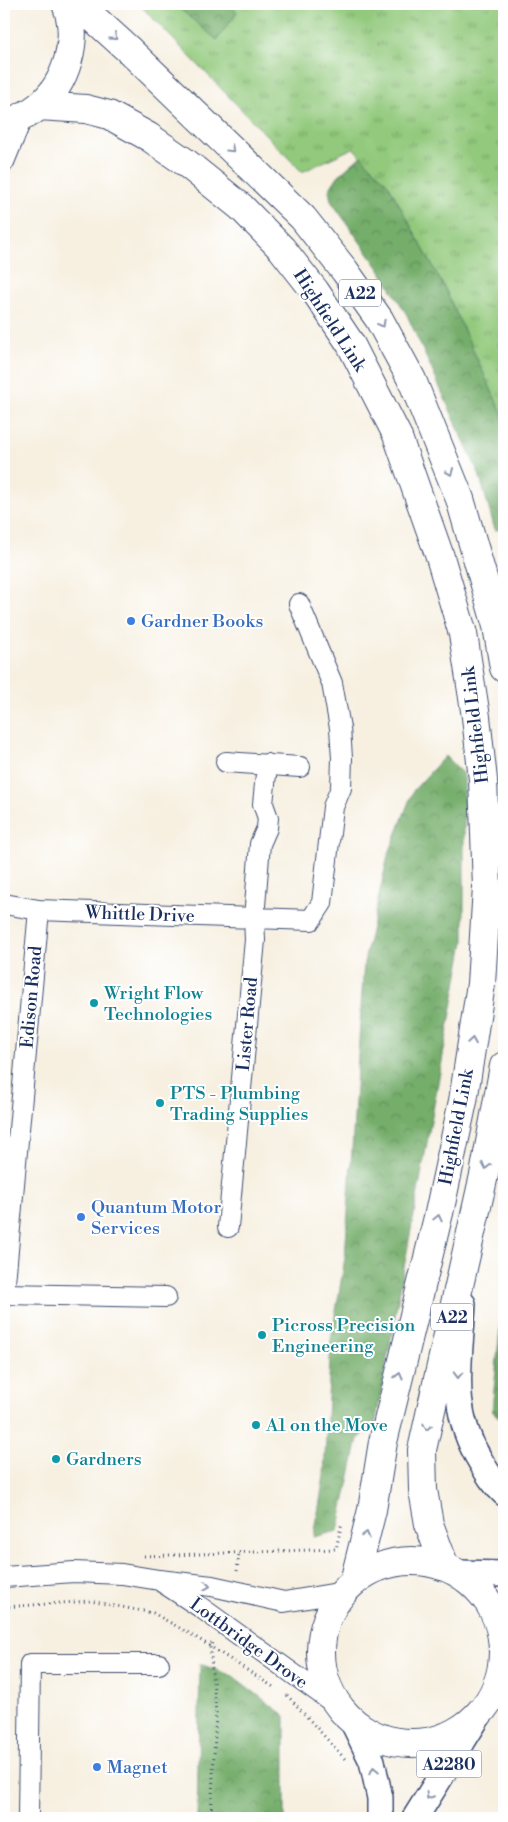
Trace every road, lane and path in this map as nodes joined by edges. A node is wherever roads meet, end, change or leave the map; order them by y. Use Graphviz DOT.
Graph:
graph roads {
  1 [pos="66,4"];
  2 [pos="78,4"];
  3 [pos="22,116"];
  4 [pos="4,162"];
  5 [pos="299,604"];
  6 [pos="504,668"];
  7 [pos="226,762"];
  8 [pos="267,764"];
  9 [pos="300,767"];
  10 [pos="4,904"];
  11 [pos="39,910"];
  12 [pos="254,918"];
  13 [pos="504,1066"];
  14 [pos="228,1228"];
  15 [pos="466,1256"];
  16 [pos="166,1297"];
  17 [pos="504,1493"];
  18 [pos="343,1520"];
  19 [pos="136,1556"];
  20 [pos="451,1570"];
  21 [pos="504,1574"];
  22 [pos="4,1577"];
  23 [pos="159,1580"];
  24 [pos="349,1587"];
  25 [pos="4,1607"];
  26 [pos="210,1646"];
  27 [pos="504,1651"];
  28 [pos="159,1664"];
  29 [pos="278,1689"];
  30 [pos="286,1694"];
  31 [pos="482,1710"];
  32 [pos="346,1714"];
  33 [pos="346,1760"];
  34 [pos="28,1818"];
  35 [pos="210,1818"];
  36 [pos="380,1818"];
  37 [pos="415,1818"];
  1 -- 3 [label="highway"];
  2 -- 6 [label="highway, Highfield Link / A22, one-way"];
  3 -- 4 [label="street"];
  24 -- 3 [label="highway, Highfield Link / A22, one-way"];
  5 -- 12 [label="street, Whittle Drive"];
  7 -- 8 [label="street"];
  8 -- 9 [label="street"];
  8 -- 12 [label="street"];
  10 -- 11 [label="street, Whittle Drive"];
  11 -- 12 [label="street, Whittle Drive"];
  11 -- 16 [label="street, Edison Road"];
  12 -- 14 [label="street, Lister Road"];
  13 -- 15 [label="highway, Highfield Link / A22, one-way"];
  15 -- 17 [label="main road, one-way"];
  15 -- 20 [label="highway, Highfield Link / A22, one-way"];
  18 -- 19 [label="path"];
  20 -- 21 [label="main road"];
  20 -- 24 [label="highway"];
  20 -- 27 [label="highway"];
  22 -- 23 [label="street, Lottbridge Drove"];
  23 -- 24 [label="street, Lottbridge Drove, one-way"];
  23 -- 32 [label="street, Lottbridge Drove"];
  24 -- 32 [label="highway"];
  25 -- 26 [label="path"];
  26 -- 29 [label="path"];
  26 -- 35 [label="path"];
  27 -- 31 [label="highway"];
  28 -- 34 [label="street"];
  30 -- 33 [label="path"];
  31 -- 32 [label="highway"];
  31 -- 37 [label="main road, A2280, one-way"];
  36 -- 32 [label="main road, one-way"];
}
